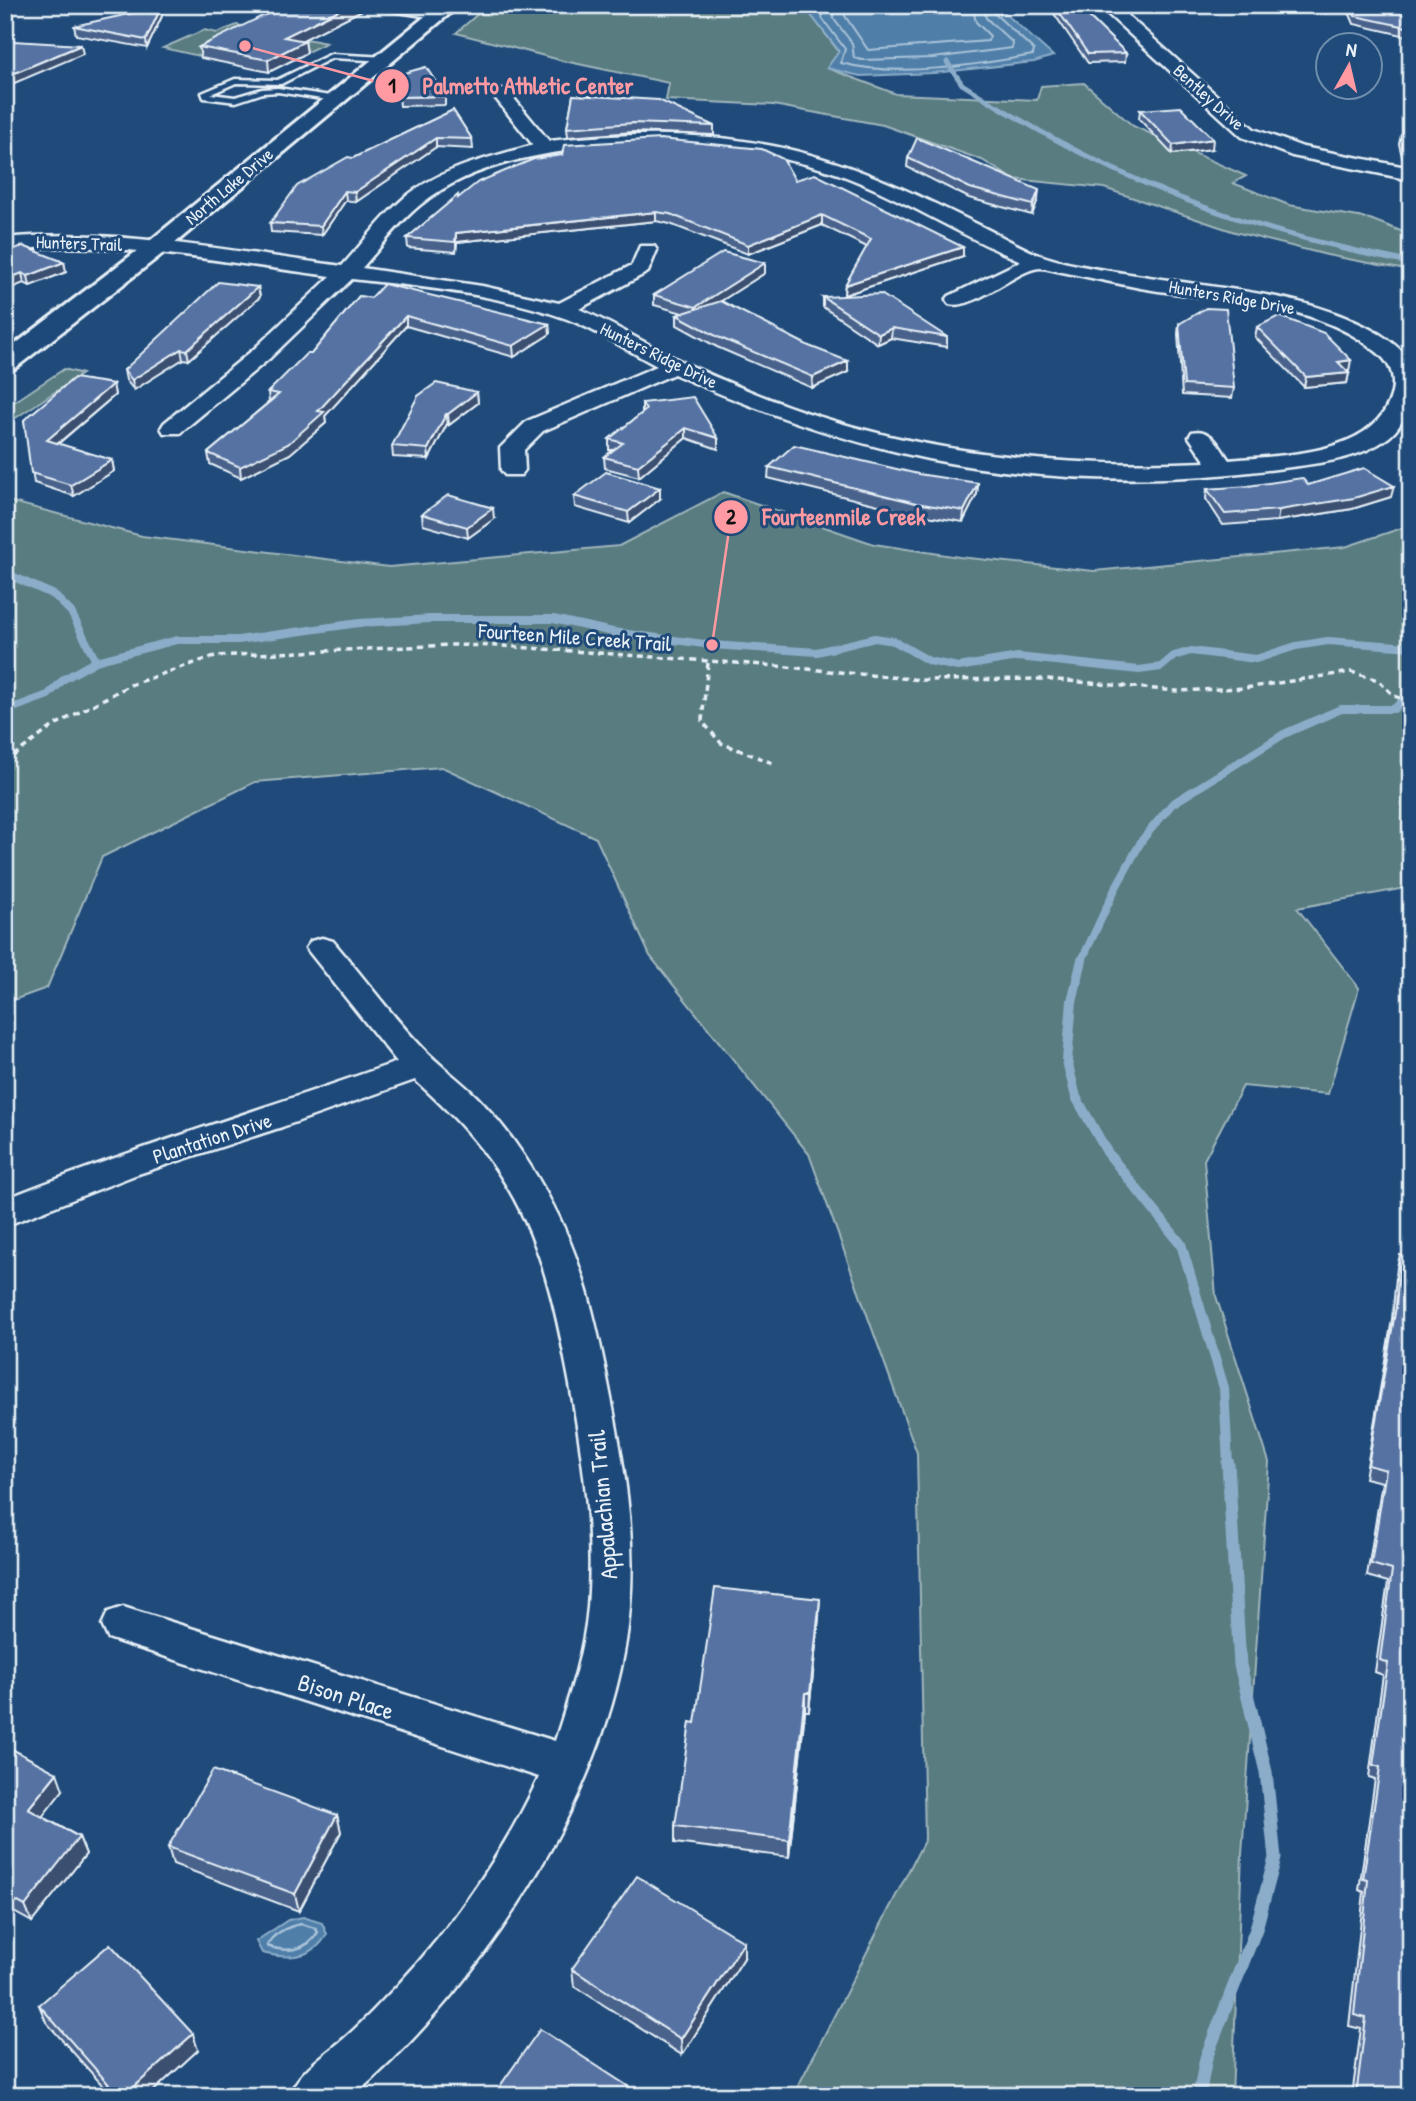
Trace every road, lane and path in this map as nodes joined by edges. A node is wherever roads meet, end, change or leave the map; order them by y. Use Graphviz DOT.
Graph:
graph roads {
  1 [pos="387,5"];
  2 [pos="1106,5"];
  3 [pos="446,9"];
  4 [pos="386,59"];
  5 [pos="278,86"];
  6 [pos="501,94"];
  7 [pos="334,99"];
  8 [pos="545,148"];
  9 [pos="1411,174"];
  10 [pos="5,244"];
  11 [pos="154,248"];
  12 [pos="648,250"];
  13 [pos="1037,261"];
  14 [pos="346,273"];
  15 [pos="956,300"];
  16 [pos="562,310"];
  17 [pos="1404,358"];
  18 [pos="5,364"];
  19 [pos="675,366"];
  20 [pos="172,428"];
  21 [pos="1200,437"];
  22 [pos="1223,468"];
  23 [pos="513,470"];
  24 [pos="708,663"];
  25 [pos="1411,701"];
  26 [pos="5,762"];
  27 [pos="775,765"];
  28 [pos="322,948"];
  29 [pos="421,1066"];
  30 [pos="5,1213"];
  31 [pos="123,1625"];
  32 [pos="569,1766"];
  33 [pos="314,2096"];
  1 -- 3 [label="street"];
  2 -- 9 [label="street, Bentley Drive"];
  3 -- 4 [label="main road, North Lake Drive"];
  4 -- 5 [label="lane"];
  4 -- 7 [label="main road, North Lake Drive"];
  5 -- 5 [label="lane"];
  5 -- 7 [label="lane"];
  6 -- 8 [label="street"];
  7 -- 11 [label="main road, North Lake Drive"];
  8 -- 13 [label="street, Hunters Ridge Drive"];
  8 -- 14 [label="street, Hunters Ridge Drive"];
  10 -- 11 [label="street, Hunters Trail"];
  11 -- 14 [label="street, Hunters Ridge Drive"];
  11 -- 18 [label="main road, North Lake Drive"];
  12 -- 16 [label="street"];
  13 -- 15 [label="street"];
  13 -- 17 [label="street, Hunters Ridge Drive"];
  14 -- 16 [label="street, Hunters Ridge Drive"];
  14 -- 20 [label="street, Hunters Ridge Drive"];
  16 -- 19 [label="street, Hunters Ridge Drive"];
  17 -- 22 [label="street, Hunters Ridge Drive"];
  19 -- 22 [label="street, Hunters Ridge Drive"];
  19 -- 23 [label="street"];
  21 -- 22 [label="street"];
  24 -- 25 [label="path, Fourteen Mile Creek Trail"];
  24 -- 26 [label="path, Fourteen Mile Creek Trail"];
  24 -- 27 [label="path"];
  28 -- 29 [label="street, Appalachian Trail"];
  29 -- 30 [label="street, Plantation Drive"];
  29 -- 32 [label="street, Appalachian Trail"];
  31 -- 32 [label="street, Bison Place"];
  32 -- 33 [label="street, Appalachian Trail"];
}
